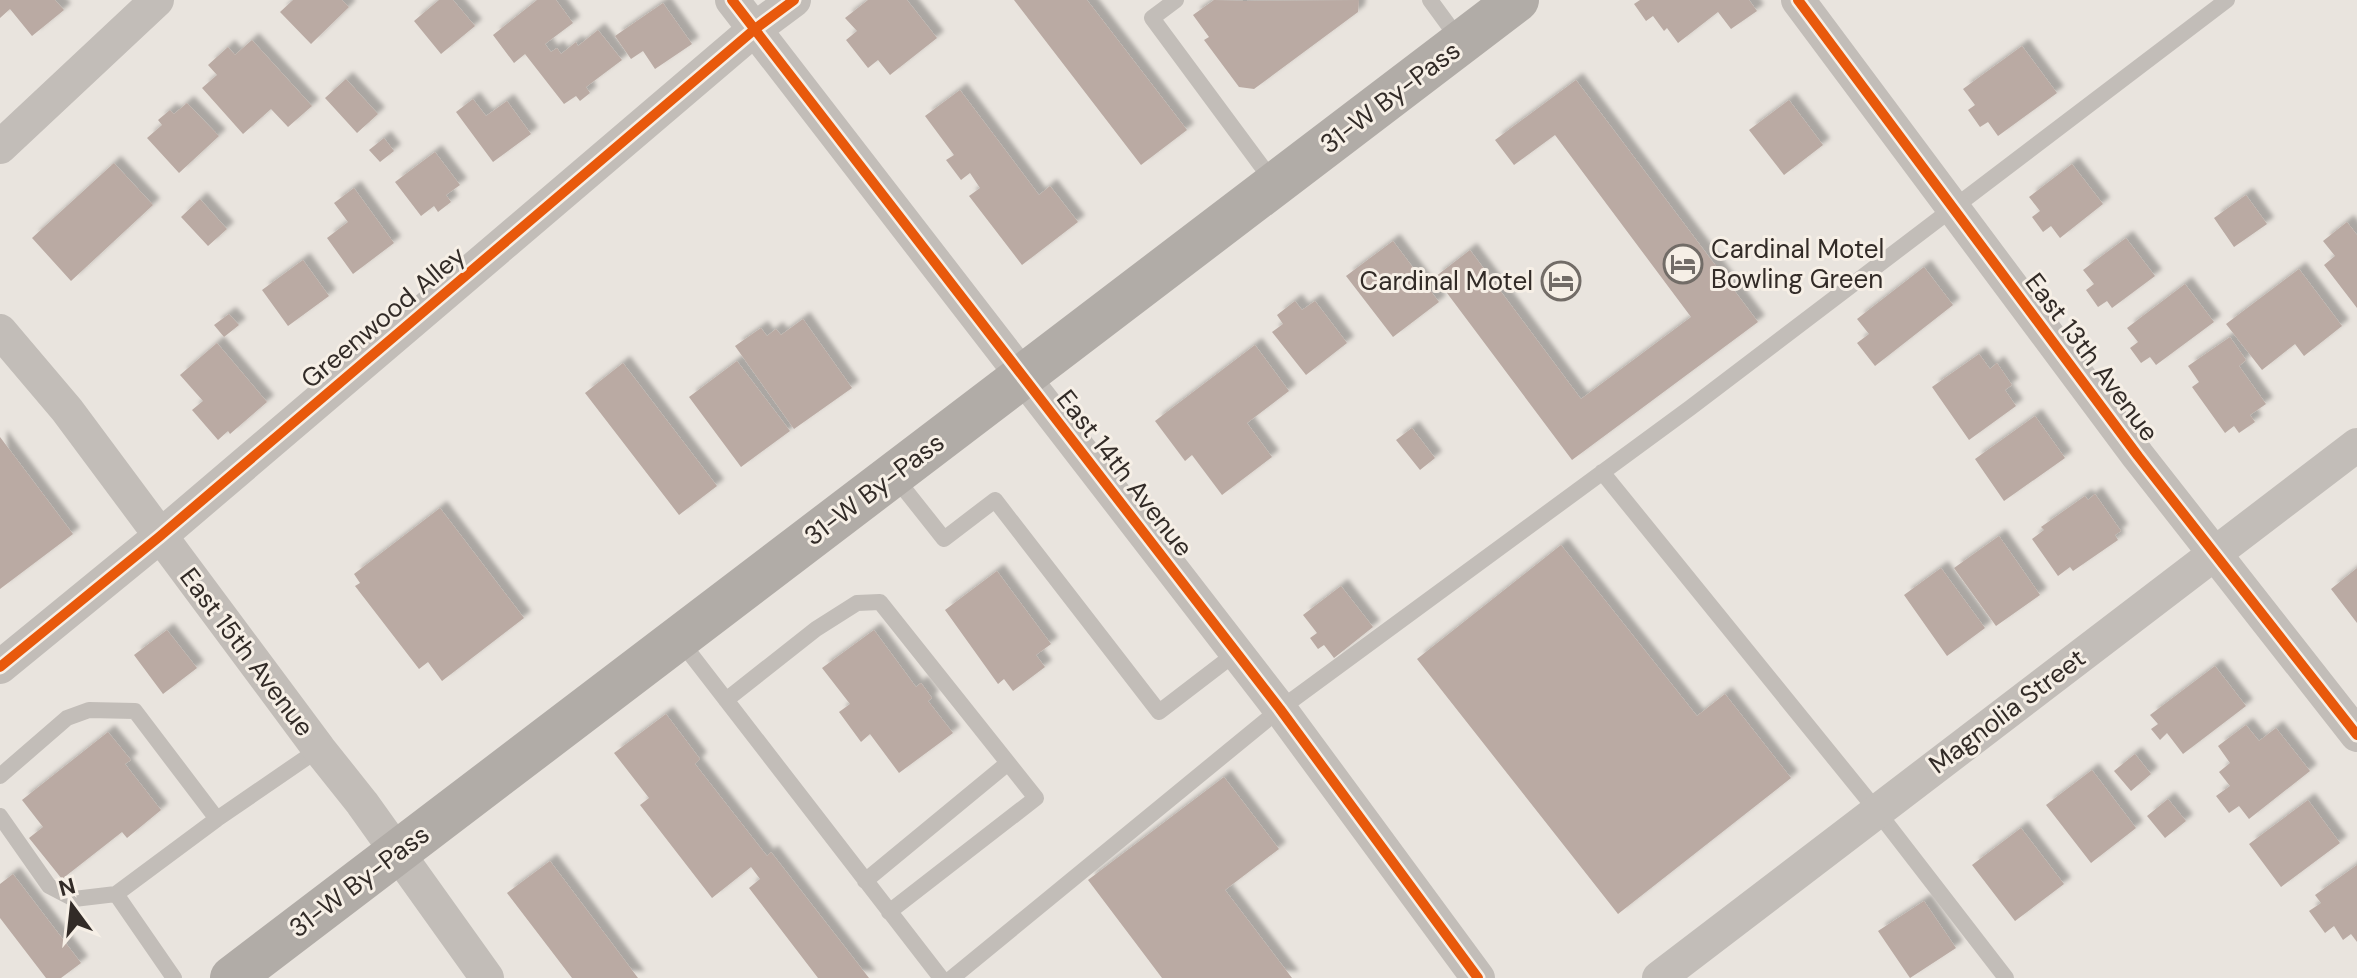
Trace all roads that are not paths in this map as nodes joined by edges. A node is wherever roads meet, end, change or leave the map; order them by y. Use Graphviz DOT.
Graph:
graph roads {
  1 [pos="157,0"];
  2 [pos="732,0"];
  3 [pos="794,0"];
  4 [pos="1149,0"];
  5 [pos="1176,0"];
  6 [pos="1430,0"];
  7 [pos="1517,0"];
  8 [pos="1798,0"];
  9 [pos="2227,0"];
  10 [pos="1152,18"];
  11 [pos="755,29"];
  12 [pos="1462,42"];
  13 [pos="0,147"];
  14 [pos="1275,184"];
  15 [pos="1953,208"];
  16 [pos="0,331"];
  17 [pos="1022,376"];
  18 [pos="2357,445"];
  19 [pos="1602,472"];
  20 [pos="893,474"];
  21 [pos="159,537"];
  22 [pos="2215,552"];
  23 [pos="678,638"];
  24 [pos="1236,653"];
  25 [pos="0,667"];
  26 [pos="726,700"];
  27 [pos="1280,709"];
  28 [pos="2357,735"];
  29 [pos="319,749"];
  30 [pos="1008,763"];
  31 [pos="0,776"];
  32 [pos="1877,811"];
  33 [pos="0,816"];
  34 [pos="217,819"];
  35 [pos="397,851"];
  36 [pos="865,881"];
  37 [pos="116,894"];
  38 [pos="889,912"];
  39 [pos="174,978"];
  40 [pos="232,978"];
  41 [pos="487,978"];
  42 [pos="941,978"];
  43 [pos="952,978"];
  44 [pos="1478,978"];
  45 [pos="1659,978"];
  46 [pos="2006,978"];
  1 -- 13 [label="street"];
  2 -- 11 [label="street, East 14th Avenue"];
  3 -- 11 [label="street, Greenwood Alley"];
  4 -- 10 [label="lane"];
  5 -- 10 [label="lane"];
  6 -- 12 [label="lane"];
  7 -- 12 [label="main road, 31-W By-Pass"];
  8 -- 15 [label="street, East 13th Avenue"];
  9 -- 15 [label="lane"];
  10 -- 14 [label="lane"];
  11 -- 17 [label="street, East 14th Avenue"];
  11 -- 21 [label="street, Greenwood Alley"];
  12 -- 14 [label="main road, 31-W By-Pass"];
  14 -- 17 [label="main road, 31-W By-Pass"];
  15 -- 19 [label="lane"];
  15 -- 22 [label="street, East 13th Avenue"];
  16 -- 21 [label="street, East 15th Avenue"];
  17 -- 20 [label="main road, 31-W By-Pass"];
  17 -- 24 [label="street, East 14th Avenue"];
  18 -- 22 [label="street, Magnolia Street"];
  19 -- 27 [label="lane"];
  19 -- 32 [label="lane"];
  20 -- 23 [label="main road, 31-W By-Pass"];
  20 -- 24 [label="lane"];
  21 -- 25 [label="street, Greenwood Alley"];
  21 -- 29 [label="street, East 15th Avenue"];
  22 -- 28 [label="street, East 13th Avenue"];
  22 -- 32 [label="street, Magnolia Street"];
  23 -- 26 [label="lane"];
  23 -- 35 [label="main road, 31-W By-Pass"];
  24 -- 27 [label="street, East 14th Avenue"];
  26 -- 30 [label="lane"];
  26 -- 36 [label="lane"];
  27 -- 43 [label="lane"];
  27 -- 44 [label="street, East 14th Avenue"];
  29 -- 34 [label="lane"];
  29 -- 35 [label="street, East 15th Avenue"];
  30 -- 36 [label="lane"];
  30 -- 38 [label="lane"];
  31 -- 34 [label="lane"];
  32 -- 45 [label="street, Magnolia Street"];
  32 -- 46 [label="lane"];
  33 -- 37 [label="lane"];
  34 -- 37 [label="lane"];
  35 -- 40 [label="main road, 31-W By-Pass"];
  35 -- 41 [label="street, East 15th Avenue"];
  36 -- 38 [label="lane"];
  37 -- 39 [label="lane"];
  38 -- 42 [label="lane"];
}
